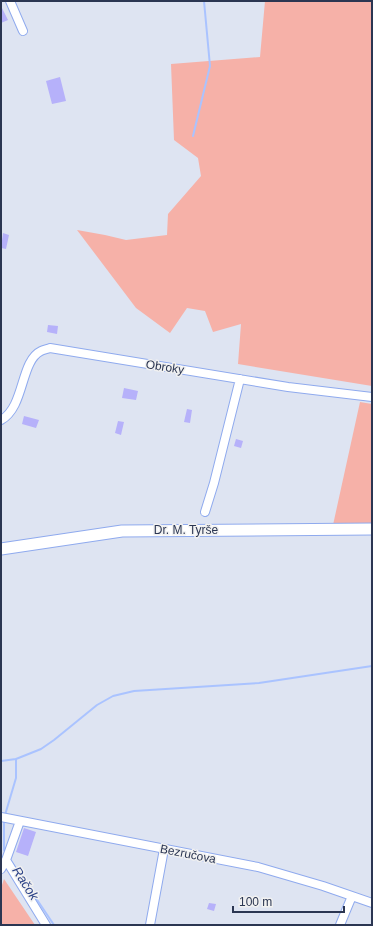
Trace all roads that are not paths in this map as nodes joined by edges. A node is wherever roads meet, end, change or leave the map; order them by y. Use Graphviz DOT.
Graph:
graph roads {
  1 [pos="10,1"];
  2 [pos="23,31"];
  3 [pos="240,379"];
  4 [pos="372,397"];
  5 [pos="1,420"];
  6 [pos="205,512"];
  7 [pos="372,529"];
  8 [pos="1,550"];
  9 [pos="1,817"];
  10 [pos="20,821"];
  11 [pos="164,849"];
  12 [pos="6,860"];
  13 [pos="1,869"];
  14 [pos="352,896"];
  15 [pos="372,903"];
  16 [pos="46,925"];
  17 [pos="150,925"];
  18 [pos="340,925"];
  1 -- 2 [label="street"];
  3 -- 4 [label="street, Obroky"];
  3 -- 5 [label="street, Obroky"];
  3 -- 6 [label="street"];
  7 -- 8 [label="street, Dr. M. Tyrše"];
  9 -- 10 [label="street, Bezručova"];
  10 -- 11 [label="street, Bezručova"];
  10 -- 12 [label="street"];
  11 -- 14 [label="street, Bezručova"];
  11 -- 17 [label="street"];
  12 -- 13 [label="street"];
  12 -- 16 [label="street"];
  14 -- 15 [label="street, Bezručova"];
  14 -- 18 [label="street"];
}
